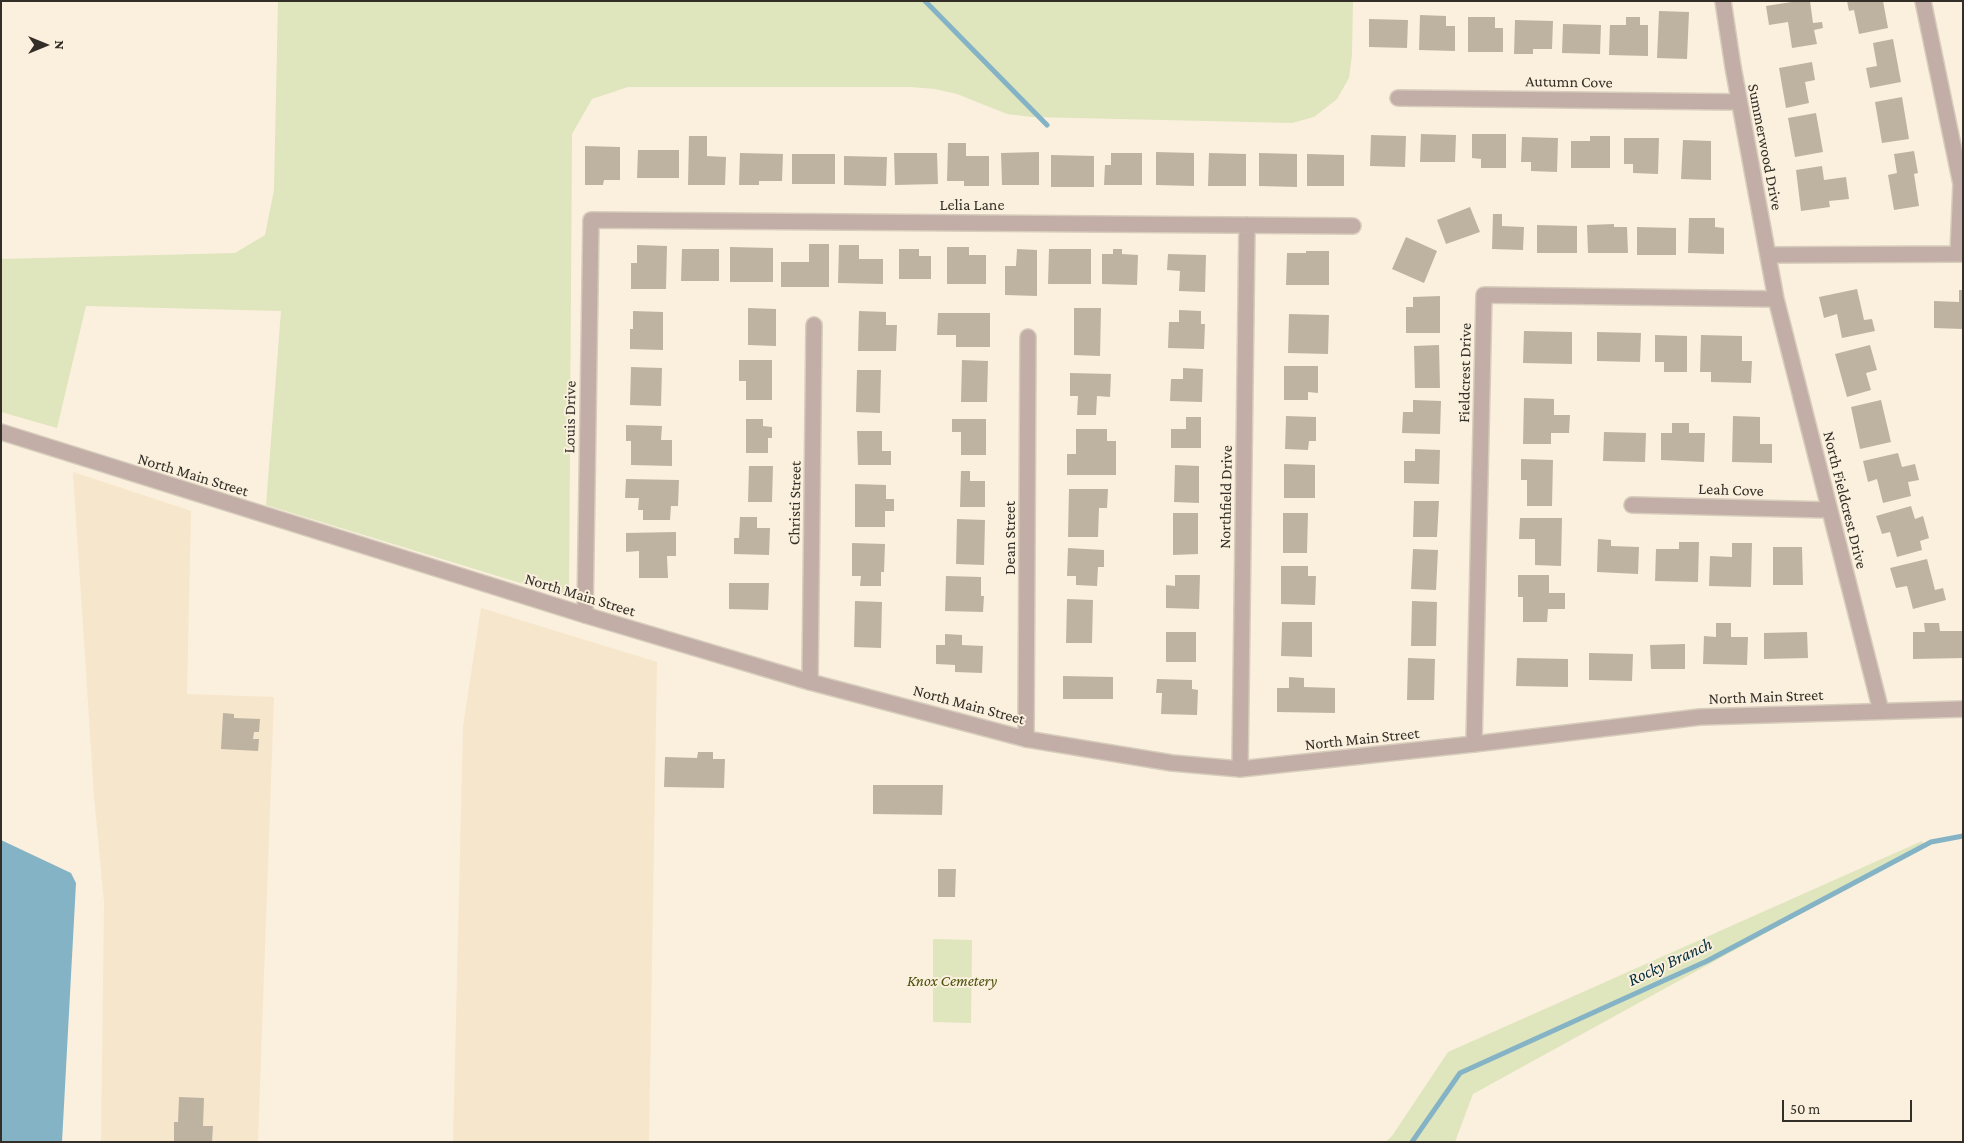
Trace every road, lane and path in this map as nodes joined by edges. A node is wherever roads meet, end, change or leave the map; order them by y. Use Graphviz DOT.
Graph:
graph roads {
  1 [pos="1723,1"];
  2 [pos="1923,1"];
  3 [pos="1398,98"];
  4 [pos="1739,102"];
  5 [pos="591,220"];
  6 [pos="1247,225"];
  7 [pos="1353,226"];
  8 [pos="1960,254"];
  9 [pos="1768,255"];
  10 [pos="1776,299"];
  11 [pos="814,325"];
  12 [pos="1028,337"];
  13 [pos="1,432"];
  14 [pos="1632,505"];
  15 [pos="1829,510"];
  16 [pos="585,615"];
  17 [pos="810,682"];
  18 [pos="1963,709"];
  19 [pos="1880,711"];
  20 [pos="1026,738"];
  21 [pos="1474,744"];
  22 [pos="1240,769"];
  1 -- 4 [label="street, Summerwood Drive"];
  2 -- 8 [label="street"];
  3 -- 4 [label="street, Autumn Cove"];
  4 -- 9 [label="street, Summerwood Drive"];
  5 -- 6 [label="street, Lelia Lane"];
  5 -- 16 [label="street, Louis Drive"];
  6 -- 7 [label="street, Lelia Lane"];
  6 -- 22 [label="street, Northfield Drive"];
  8 -- 9 [label="street"];
  9 -- 10 [label="street, Summerwood Drive"];
  10 -- 15 [label="street, North Fieldcrest Drive"];
  10 -- 21 [label="street, Fieldcrest Drive"];
  11 -- 17 [label="street, Christi Street"];
  12 -- 20 [label="street, Dean Street"];
  13 -- 16 [label="street, North Main Street"];
  14 -- 15 [label="street, Leah Cove"];
  15 -- 19 [label="street, North Fieldcrest Drive"];
  16 -- 17 [label="street, North Main Street"];
  17 -- 20 [label="street, North Main Street"];
  18 -- 19 [label="street, North Main Street"];
  19 -- 21 [label="street, North Main Street"];
  20 -- 22 [label="street, North Main Street"];
  21 -- 22 [label="street, North Main Street"];
}
